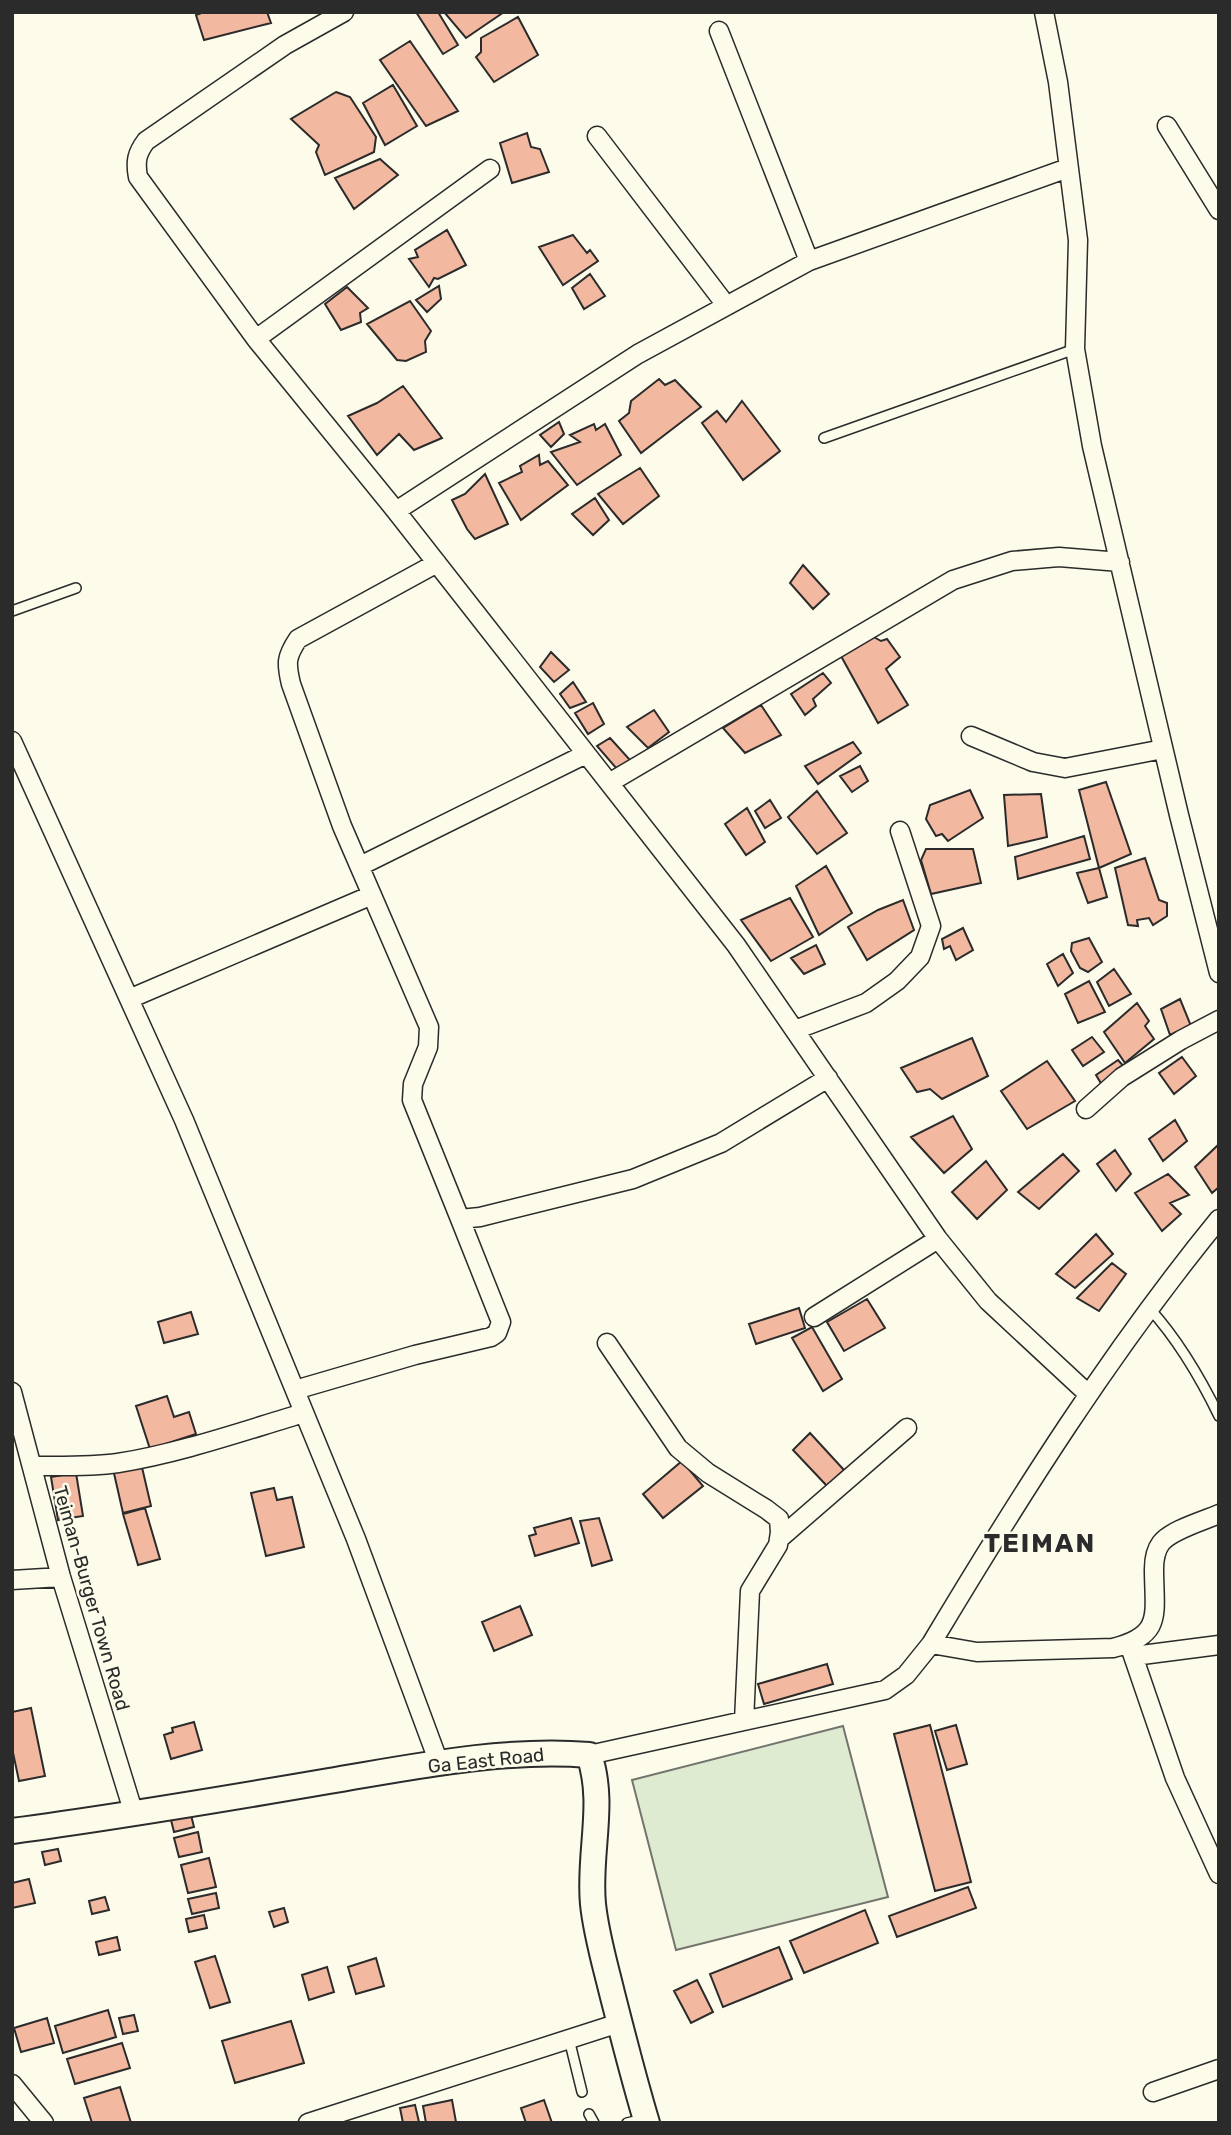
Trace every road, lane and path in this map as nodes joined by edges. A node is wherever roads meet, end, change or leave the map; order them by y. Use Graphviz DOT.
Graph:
graph roads {
  1 [pos="344,12"];
  2 [pos="1044,12"];
  3 [pos="719,31"];
  4 [pos="1167,126"];
  5 [pos="597,136"];
  6 [pos="1068,167"];
  7 [pos="490,169"];
  8 [pos="1219,210"];
  9 [pos="809,261"];
  10 [pos="726,305"];
  11 [pos="257,339"];
  12 [pos="1075,349"];
  13 [pos="824,438"];
  14 [pos="396,511"];
  15 [pos="1119,562"];
  16 [pos="437,563"];
  17 [pos="76,589"];
  18 [pos="12,611"];
  19 [pos="971,736"];
  20 [pos="12,741"];
  21 [pos="1163,749"];
  22 [pos="586,754"];
  23 [pos="609,783"];
  24 [pos="900,831"];
  25 [pos="360,866"];
  26 [pos="372,895"];
  27 [pos="1219,973"];
  28 [pos="129,999"];
  29 [pos="1219,1020"];
  30 [pos="795,1030"];
  31 [pos="828,1078"];
  32 [pos="1086,1109"];
  33 [pos="460,1219"];
  34 [pos="1219,1219"];
  35 [pos="938,1239"];
  36 [pos="1150,1309"];
  37 [pos="814,1317"];
  38 [pos="607,1343"];
  39 [pos="295,1390"];
  40 [pos="12,1392"];
  41 [pos="1088,1394"];
  42 [pos="304,1413"];
  43 [pos="1219,1416"];
  44 [pos="907,1428"];
  45 [pos="32,1466"];
  46 [pos="1219,1514"];
  47 [pos="779,1539"];
  48 [pos="61,1577"];
  49 [pos="12,1580"];
  50 [pos="931,1644"];
  51 [pos="1219,1645"];
  52 [pos="1132,1650"];
  53 [pos="744,1721"];
  54 [pos="589,1755"];
  55 [pos="439,1763"];
  56 [pos="134,1814"];
  57 [pos="12,1831"];
  58 [pos="1219,1874"];
  59 [pos="620,2023"];
  60 [pos="569,2039"];
  61 [pos="1219,2069"];
  62 [pos="12,2084"];
  63 [pos="582,2092"];
  64 [pos="1153,2092"];
  65 [pos="640,2122"];
  66 [pos="44,2123"];
  67 [pos="308,2123"];
  1 -- 11 [label="street"];
  2 -- 6 [label="street"];
  3 -- 9 [label="street"];
  4 -- 8 [label="street"];
  5 -- 10 [label="street"];
  6 -- 9 [label="street"];
  6 -- 12 [label="street"];
  7 -- 11 [label="street"];
  9 -- 10 [label="street"];
  10 -- 14 [label="street"];
  11 -- 14 [label="street"];
  12 -- 13 [label="lane"];
  12 -- 15 [label="street"];
  14 -- 16 [label="street"];
  15 -- 21 [label="street"];
  15 -- 23 [label="street"];
  16 -- 22 [label="street"];
  16 -- 25 [label="street"];
  17 -- 18 [label="lane"];
  19 -- 21 [label="street"];
  20 -- 28 [label="street"];
  21 -- 27 [label="street"];
  22 -- 23 [label="street"];
  22 -- 25 [label="street"];
  23 -- 30 [label="street"];
  24 -- 30 [label="street"];
  25 -- 26 [label="street"];
  26 -- 28 [label="street"];
  26 -- 33 [label="street"];
  28 -- 39 [label="street"];
  29 -- 32 [label="street"];
  30 -- 31 [label="street"];
  31 -- 33 [label="street"];
  31 -- 35 [label="street"];
  33 -- 39 [label="street"];
  34 -- 36 [label="street"];
  35 -- 37 [label="street"];
  35 -- 41 [label="street"];
  36 -- 41 [label="street"];
  36 -- 43 [label="lane"];
  38 -- 47 [label="street"];
  39 -- 42 [label="street"];
  40 -- 45 [label="street, Teiman-Burger Town Road"];
  41 -- 50 [label="street"];
  42 -- 45 [label="street"];
  42 -- 55 [label="street"];
  44 -- 47 [label="street"];
  45 -- 48 [label="street, Teiman-Burger Town Road"];
  46 -- 52 [label="street"];
  47 -- 53 [label="street"];
  48 -- 49 [label="street"];
  48 -- 56 [label="street, Teiman-Burger Town Road"];
  50 -- 52 [label="street"];
  50 -- 53 [label="street"];
  51 -- 52 [label="street"];
  52 -- 58 [label="street"];
  53 -- 54 [label="street"];
  54 -- 55 [label="street, Ga East Road"];
  54 -- 59 [label="street"];
  55 -- 56 [label="street, Ga East Road"];
  56 -- 57 [label="street, Ga East Road"];
  59 -- 60 [label="street"];
  59 -- 65 [label="street"];
  60 -- 63 [label="lane"];
  60 -- 67 [label="street"];
  61 -- 64 [label="street"];
  62 -- 66 [label="street"];
}
